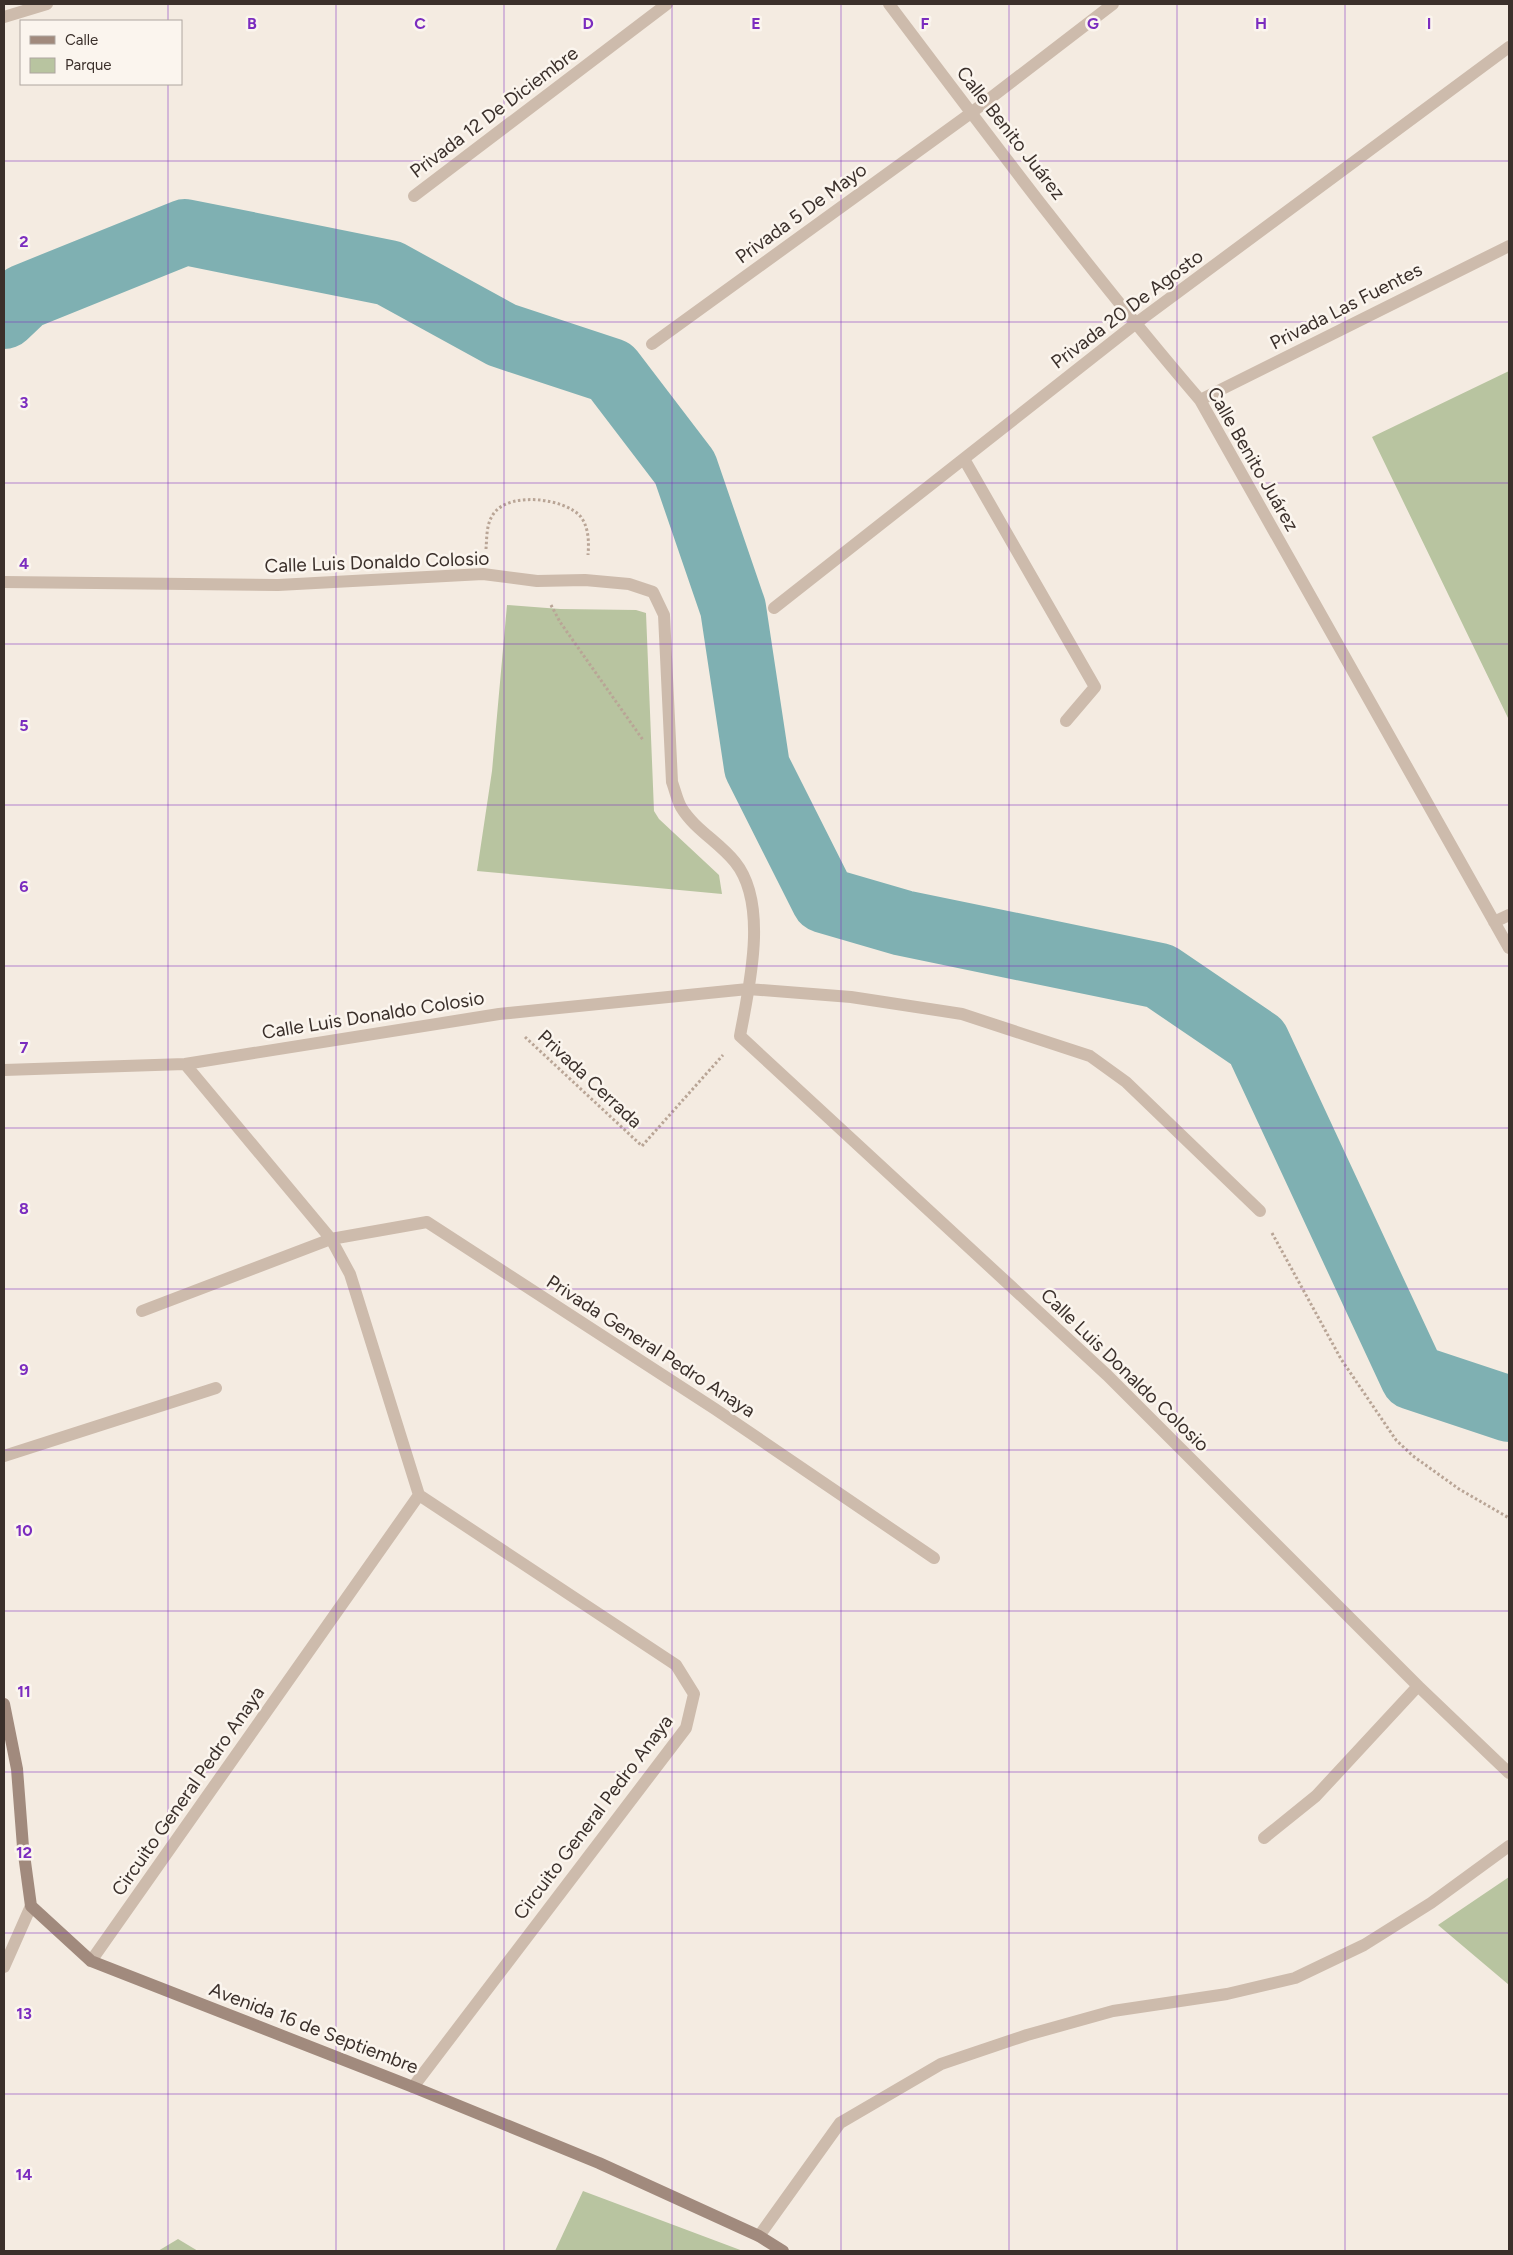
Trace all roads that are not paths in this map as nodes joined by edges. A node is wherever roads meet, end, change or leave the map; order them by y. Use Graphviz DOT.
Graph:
graph roads {
  1 [pos="47,4"];
  2 [pos="667,4"];
  3 [pos="889,4"];
  4 [pos="1113,4"];
  5 [pos="4,17"];
  6 [pos="1509,47"];
  7 [pos="971,113"];
  8 [pos="414,196"];
  9 [pos="1509,246"];
  10 [pos="1135,324"];
  11 [pos="652,344"];
  12 [pos="1200,400"];
  13 [pos="964,459"];
  14 [pos="4,582"];
  15 [pos="774,608"];
  16 [pos="1066,721"];
  17 [pos="1509,914"];
  18 [pos="1494,922"];
  19 [pos="1509,948"];
  20 [pos="748,988"];
  21 [pos="185,1064"];
  22 [pos="4,1070"];
  23 [pos="1260,1211"];
  24 [pos="331,1239"];
  25 [pos="142,1311"];
  26 [pos="216,1388"];
  27 [pos="4,1456"];
  28 [pos="419,1495"];
  29 [pos="934,1558"];
  30 [pos="1418,1686"];
  31 [pos="4,1704"];
  32 [pos="1509,1774"];
  33 [pos="1264,1838"];
  34 [pos="1509,1846"];
  35 [pos="31,1906"];
  36 [pos="91,1961"];
  37 [pos="4,1967"];
  38 [pos="413,2087"];
  39 [pos="759,2236"];
  40 [pos="783,2251"];
  1 -- 5 [label="street"];
  2 -- 8 [label="street, Privada 12 De Diciembre"];
  3 -- 7 [label="street, Calle Benito Juárez"];
  4 -- 7 [label="street, Privada 5 De Mayo"];
  6 -- 10 [label="street, Privada 20 De Agosto"];
  7 -- 10 [label="street, Calle Benito Juárez"];
  7 -- 11 [label="street, Privada 5 De Mayo"];
  9 -- 12 [label="street, Privada Las Fuentes"];
  10 -- 12 [label="street, Calle Benito Juárez"];
  10 -- 13 [label="street, Privada 20 De Agosto"];
  12 -- 18 [label="street, Calle Benito Juárez"];
  13 -- 15 [label="street, Privada 20 De Agosto"];
  13 -- 16 [label="street"];
  14 -- 20 [label="street, Calle Luis Donaldo Colosio"];
  17 -- 18 [label="street"];
  18 -- 19 [label="street, Calle Benito Juárez"];
  20 -- 21 [label="street, Calle Luis Donaldo Colosio"];
  20 -- 23 [label="street, Calle Luis Donaldo Colosio"];
  20 -- 30 [label="street, Calle Luis Donaldo Colosio"];
  21 -- 22 [label="street, Calle Luis Donaldo Colosio"];
  21 -- 24 [label="street"];
  24 -- 25 [label="street, Privada General Pedro Anaya"];
  24 -- 28 [label="street"];
  24 -- 29 [label="street, Privada General Pedro Anaya"];
  26 -- 27 [label="street"];
  28 -- 36 [label="street, Circuito General Pedro Anaya"];
  28 -- 38 [label="street, Circuito General Pedro Anaya"];
  30 -- 32 [label="street, Calle Luis Donaldo Colosio"];
  30 -- 33 [label="street"];
  31 -- 35 [label="main road"];
  34 -- 39 [label="street"];
  35 -- 36 [label="main road, Avenida 16 de Septiembre"];
  35 -- 37 [label="street"];
  36 -- 38 [label="main road, Avenida 16 de Septiembre"];
  38 -- 39 [label="main road, Avenida 16 de Septiembre"];
  39 -- 40 [label="main road, Avenida 16 de Septiembre"];
}
